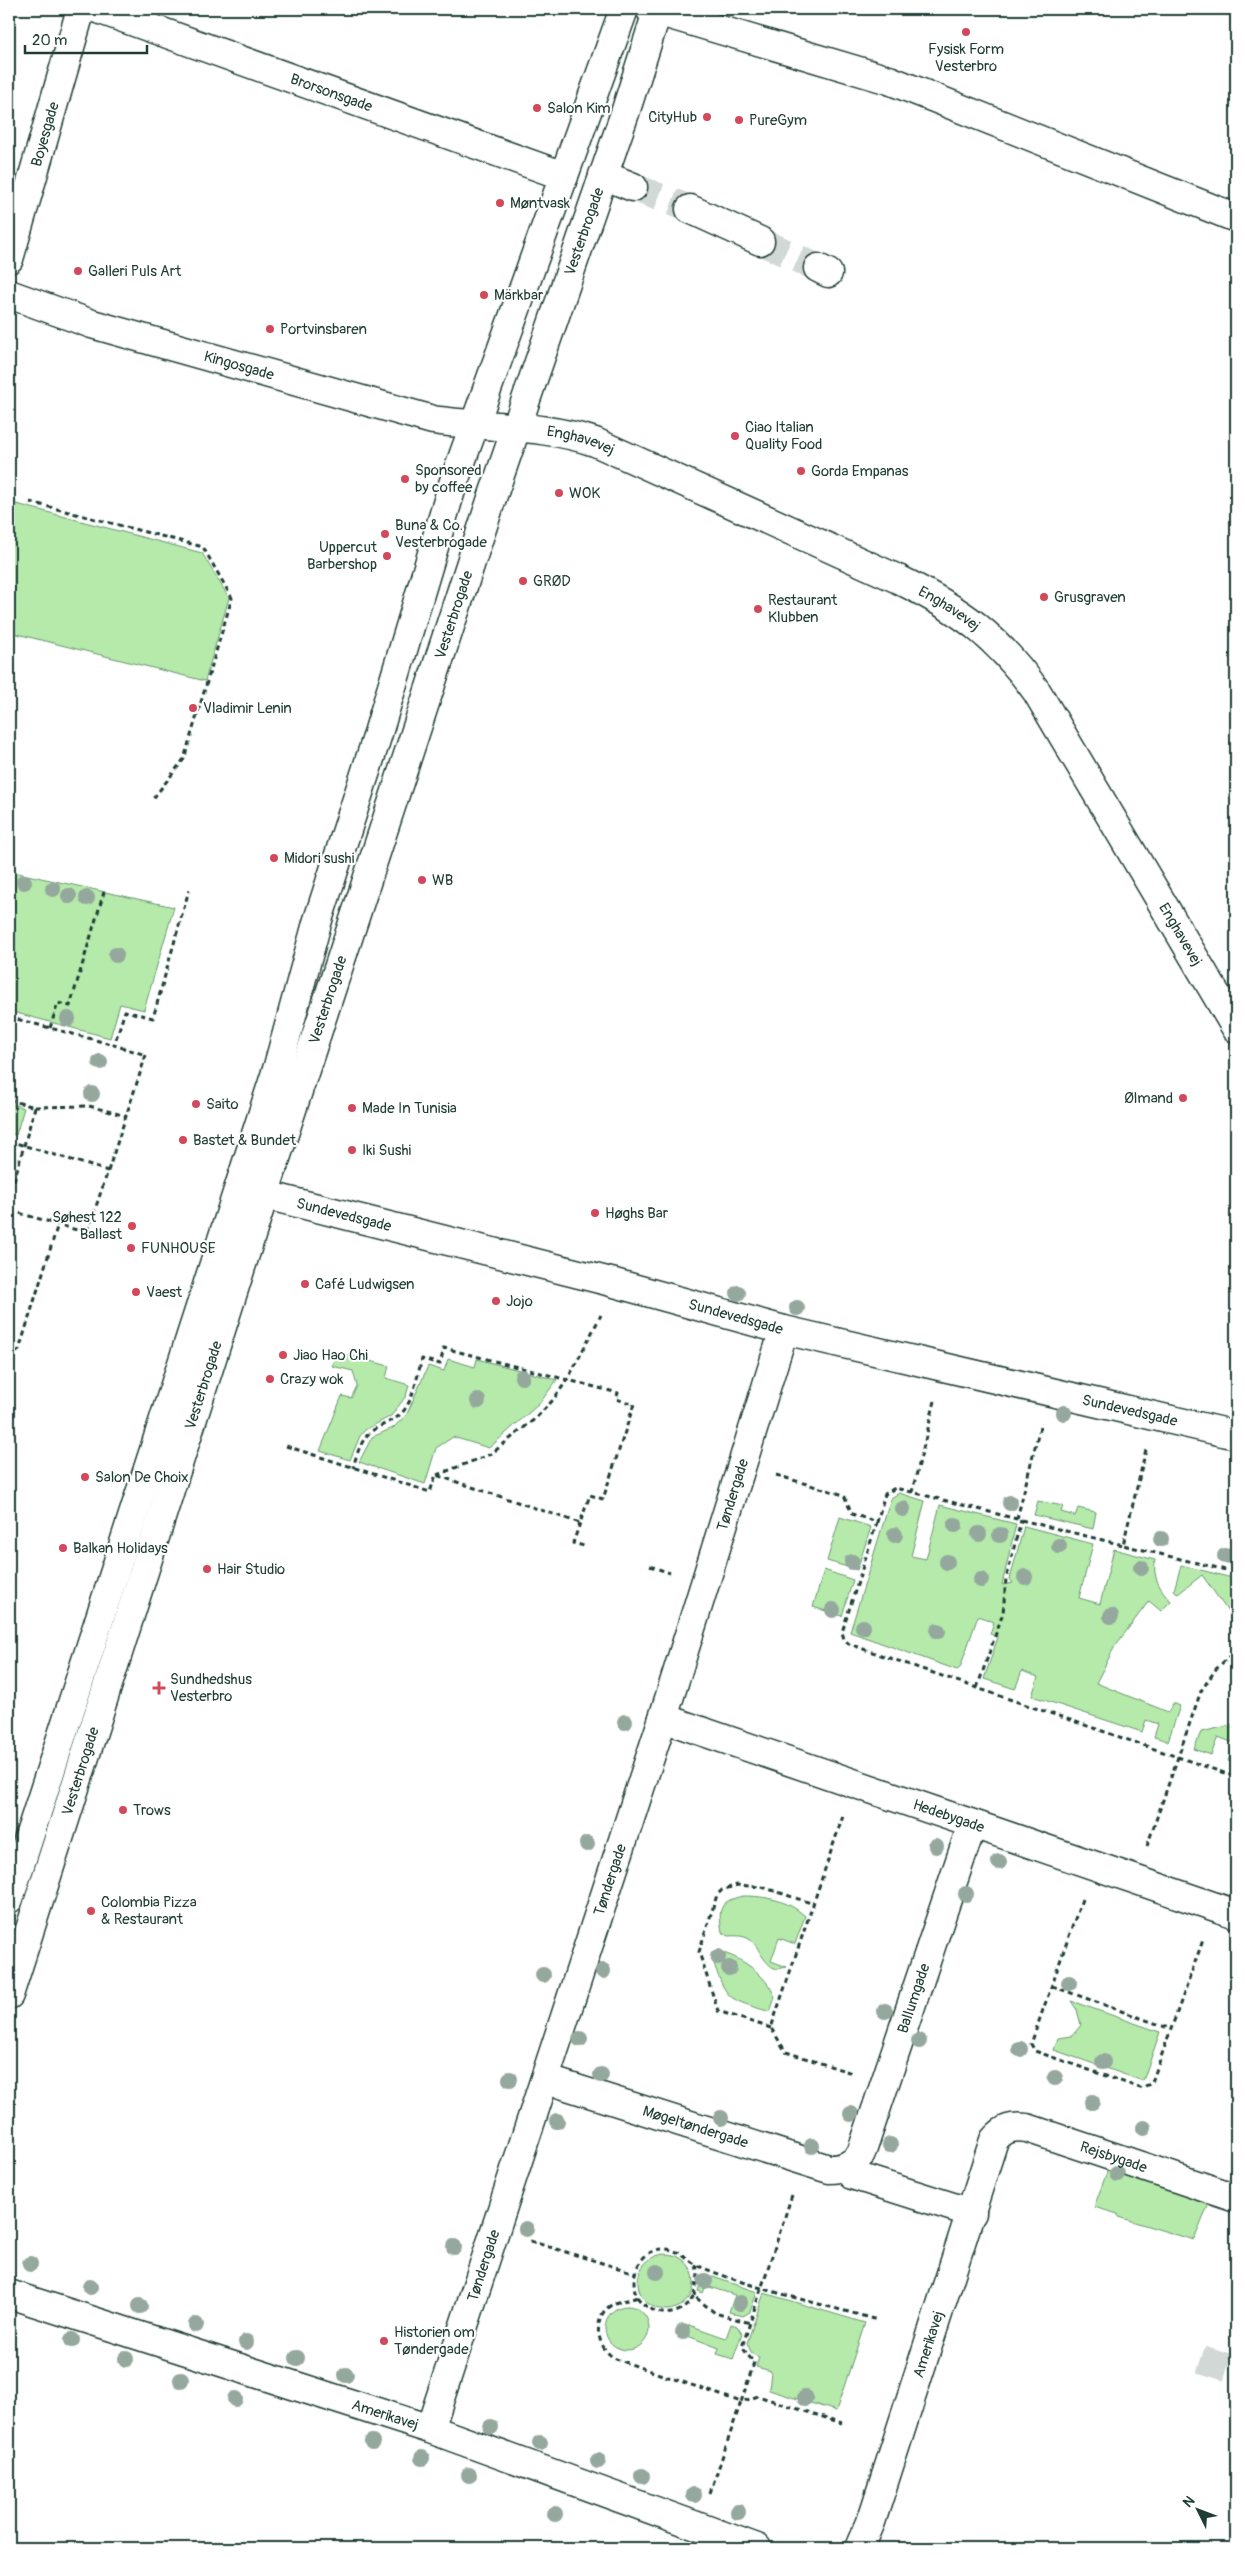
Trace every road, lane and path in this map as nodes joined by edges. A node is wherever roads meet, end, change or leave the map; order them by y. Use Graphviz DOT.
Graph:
graph roads {
  1 [pos="81,9"];
  2 [pos="98,9"];
  3 [pos="624,9"];
  4 [pos="655,9"];
  5 [pos="603,175"];
  6 [pos="564,176"];
  7 [pos="633,187"];
  8 [pos="690,209"];
  9 [pos="1236,218"];
  10 [pos="760,241"];
  11 [pos="9,259"];
  12 [pos="9,294"];
  13 [pos="474,426"];
  14 [pos="516,429"];
  15 [pos="30,502"];
  16 [pos="152,800"];
  17 [pos="189,890"];
  18 [pos="104,892"];
  19 [pos="9,1017"];
  20 [pos="50,1028"];
  21 [pos="1236,1028"];
  22 [pos="114,1045"];
  23 [pos="9,1100"];
  24 [pos="35,1107"];
  25 [pos="126,1116"];
  26 [pos="9,1141"];
  27 [pos="24,1146"];
  28 [pos="108,1171"];
  29 [pos="252,1192"];
  30 [pos="9,1198"];
  31 [pos="9,1210"];
  32 [pos="58,1224"];
  33 [pos="600,1319"];
  34 [pos="784,1330"];
  35 [pos="9,1358"];
  36 [pos="944,1367"];
  37 [pos="568,1379"];
  38 [pos="1049,1391"];
  39 [pos="1155,1416"];
  40 [pos="1236,1435"];
  41 [pos="286,1446"];
  42 [pos="743,1465"];
  43 [pos="353,1468"];
  44 [pos="436,1475"];
  45 [pos="912,1492"];
  46 [pos="1019,1520"];
  47 [pos="878,1522"];
  48 [pos="580,1523"];
  49 [pos="1123,1545"];
  50 [pos="584,1546"];
  51 [pos="1236,1563"];
  52 [pos="1235,1572"];
  53 [pos="1236,1650"];
  54 [pos="1231,1654"];
  55 [pos="1236,1658"];
  56 [pos="977,1688"];
  57 [pos="663,1718"];
  58 [pos="1177,1757"];
  59 [pos="1236,1777"];
  60 [pos="854,1785"];
  61 [pos="972,1825"];
  62 [pos="1094,1866"];
  63 [pos="1136,1880"];
  64 [pos="9,1899"];
  65 [pos="814,1904"];
  66 [pos="1226,1910"];
  67 [pos="1052,1986"];
  68 [pos="9,1994"];
  69 [pos="771,2028"];
  70 [pos="1171,2028"];
  71 [pos="545,2079"];
  72 [pos="885,2084"];
  73 [pos="994,2140"];
  74 [pos="802,2161"];
  75 [pos="847,2167"];
  76 [pos="1236,2198"];
  77 [pos="972,2213"];
  78 [pos="494,2230"];
  79 [pos="696,2265"];
  80 [pos="634,2273"];
  81 [pos="763,2287"];
  82 [pos="9,2294"];
  83 [pos="694,2296"];
  84 [pos="637,2297"];
  85 [pos="877,2320"];
  86 [pos="750,2323"];
  87 [pos="741,2402"];
  88 [pos="842,2423"];
  89 [pos="430,2429"];
  90 [pos="698,2527"];
  91 [pos="757,2548"];
  92 [pos="860,2548"];
  1 -- 11 [label="street, Boyesgade"];
  2 -- 6 [label="street, Brorsonsgade"];
  3 -- 6 [label="street, Vesterbrogade"];
  4 -- 5 [label="street, Vesterbrogade"];
  4 -- 9 [label="street"];
  5 -- 7 [label="street"];
  5 -- 14 [label="street, Vesterbrogade"];
  6 -- 13 [label="street, Vesterbrogade"];
  8 -- 10 [label="street"];
  12 -- 13 [label="street, Kingosgade"];
  13 -- 14 [label="street, Enghavevej"];
  13 -- 29 [label="street, Vesterbrogade"];
  14 -- 21 [label="street, Enghavevej"];
  14 -- 29 [label="street, Vesterbrogade"];
  15 -- 16 [label="path"];
  17 -- 22 [label="path"];
  18 -- 20 [label="path"];
  19 -- 20 [label="path"];
  20 -- 22 [label="path"];
  22 -- 25 [label="path"];
  23 -- 24 [label="path"];
  24 -- 25 [label="path"];
  24 -- 27 [label="path"];
  25 -- 28 [label="path"];
  26 -- 27 [label="path"];
  27 -- 28 [label="path"];
  27 -- 30 [label="path"];
  28 -- 32 [label="path"];
  29 -- 34 [label="street, Sundevedsgade"];
  29 -- 64 [label="street, Vesterbrogade"];
  29 -- 68 [label="street, Vesterbrogade"];
  31 -- 32 [label="path"];
  32 -- 35 [label="path"];
  33 -- 37 [label="path"];
  34 -- 36 [label="street, Sundevedsgade"];
  34 -- 42 [label="street, Tøndergade"];
  36 -- 38 [label="street, Sundevedsgade"];
  36 -- 45 [label="path"];
  37 -- 43 [label="path"];
  37 -- 44 [label="path"];
  37 -- 48 [label="path"];
  38 -- 39 [label="street, Sundevedsgade"];
  38 -- 46 [label="path"];
  39 -- 40 [label="street, Sundevedsgade"];
  39 -- 49 [label="path"];
  41 -- 43 [label="path"];
  42 -- 47 [label="path"];
  42 -- 57 [label="street, Tøndergade"];
  43 -- 44 [label="path"];
  44 -- 48 [label="path"];
  45 -- 46 [label="path"];
  45 -- 47 [label="path"];
  46 -- 49 [label="path"];
  46 -- 56 [label="path"];
  47 -- 56 [label="path"];
  48 -- 50 [label="path"];
  49 -- 52 [label="path"];
  51 -- 52 [label="path"];
  53 -- 54 [label="path"];
  54 -- 55 [label="path"];
  54 -- 58 [label="path"];
  56 -- 58 [label="path"];
  57 -- 60 [label="street, Hedebygade"];
  57 -- 71 [label="street, Tøndergade"];
  58 -- 59 [label="path"];
  58 -- 63 [label="path"];
  60 -- 61 [label="street, Hedebygade"];
  60 -- 65 [label="path"];
  61 -- 62 [label="street, Hedebygade"];
  61 -- 72 [label="street, Ballumgade"];
  62 -- 63 [label="street, Hedebygade"];
  62 -- 67 [label="path"];
  63 -- 66 [label="street, Hedebygade"];
  65 -- 69 [label="path"];
  65 -- 69 [label="path"];
  66 -- 70 [label="path"];
  67 -- 70 [label="path"];
  67 -- 70 [label="path"];
  69 -- 72 [label="path"];
  71 -- 74 [label="street, Møgeltøndergade"];
  71 -- 78 [label="street, Tøndergade"];
  72 -- 75 [label="street, Ballumgade"];
  73 -- 76 [label="street, Rejsbygade"];
  73 -- 77 [label="street, Amerikavej"];
  74 -- 75 [label="street, Møgeltøndergade"];
  74 -- 81 [label="path"];
  75 -- 77 [label="street"];
  77 -- 92 [label="street, Amerikavej"];
  78 -- 80 [label="path"];
  78 -- 89 [label="street, Tøndergade"];
  79 -- 80 [label="path"];
  79 -- 81 [label="path"];
  79 -- 83 [label="path"];
  80 -- 84 [label="path"];
  81 -- 85 [label="path"];
  81 -- 86 [label="path"];
  82 -- 89 [label="street, Amerikavej"];
  83 -- 84 [label="path"];
  83 -- 86 [label="path"];
  84 -- 87 [label="path"];
  86 -- 87 [label="path"];
  87 -- 88 [label="path"];
  87 -- 90 [label="path"];
  89 -- 90 [label="street, Amerikavej"];
  90 -- 91 [label="street, Amerikavej"];
}
